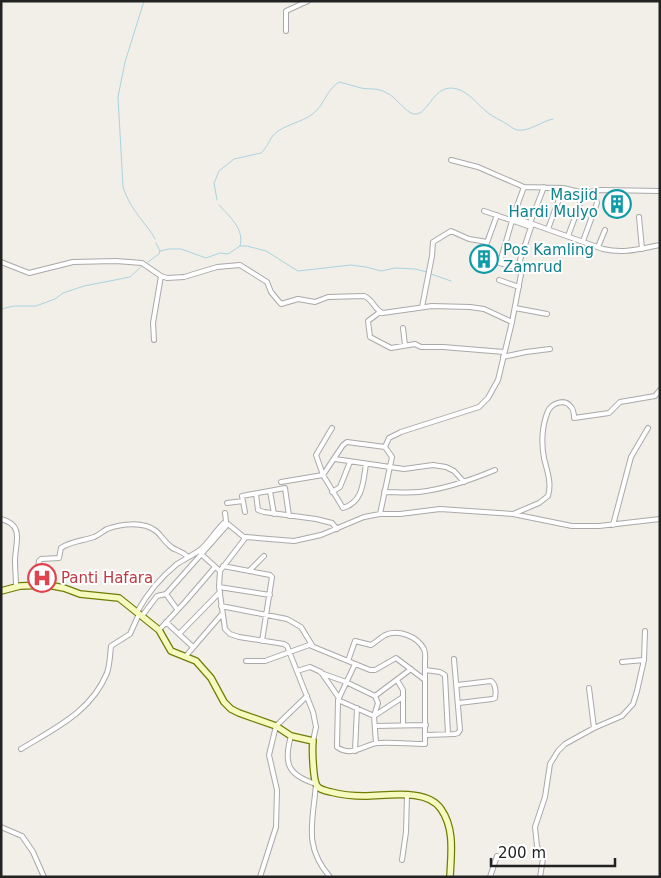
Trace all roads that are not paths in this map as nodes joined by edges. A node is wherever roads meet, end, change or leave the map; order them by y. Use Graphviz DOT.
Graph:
graph roads {
  1 [pos="308,1"];
  2 [pos="286,31"];
  3 [pos="451,160"];
  4 [pos="524,187"];
  5 [pos="544,187"];
  6 [pos="563,188"];
  7 [pos="660,191"];
  8 [pos="594,192"];
  9 [pos="584,194"];
  10 [pos="484,211"];
  11 [pos="497,215"];
  12 [pos="638,217"];
  13 [pos="512,219"];
  14 [pos="532,225"];
  15 [pos="548,229"];
  16 [pos="605,230"];
  17 [pos="568,236"];
  18 [pos="583,241"];
  19 [pos="487,242"];
  20 [pos="660,245"];
  21 [pos="598,247"];
  22 [pos="642,249"];
  23 [pos="1,262"];
  24 [pos="500,262"];
  25 [pos="522,269"];
  26 [pos="161,276"];
  27 [pos="499,280"];
  28 [pos="518,287"];
  29 [pos="422,307"];
  30 [pos="515,308"];
  31 [pos="380,312"];
  32 [pos="547,314"];
  33 [pos="512,322"];
  34 [pos="403,328"];
  35 [pos="154,340"];
  36 [pos="405,345"];
  37 [pos="550,350"];
  38 [pos="504,354"];
  39 [pos="660,390"];
  40 [pos="332,428"];
  41 [pos="648,428"];
  42 [pos="384,446"];
  43 [pos="335,459"];
  44 [pos="350,462"];
  45 [pos="366,464"];
  46 [pos="389,467"];
  47 [pos="495,470"];
  48 [pos="323,475"];
  49 [pos="281,482"];
  50 [pos="464,482"];
  51 [pos="270,491"];
  52 [pos="332,492"];
  53 [pos="384,492"];
  54 [pos="256,494"];
  55 [pos="243,501"];
  56 [pos="227,503"];
  57 [pos="244,512"];
  58 [pos="225,513"];
  59 [pos="274,514"];
  60 [pos="380,514"];
  61 [pos="513,514"];
  62 [pos="289,516"];
  63 [pos="1,519"];
  64 [pos="660,519"];
  65 [pos="612,525"];
  66 [pos="337,528"];
  67 [pos="247,537"];
  68 [pos="200,554"];
  69 [pos="264,556"];
  70 [pos="188,557"];
  71 [pos="223,566"];
  72 [pos="215,567"];
  73 [pos="220,571"];
  74 [pos="249,571"];
  75 [pos="36,586"];
  76 [pos="16,587"];
  77 [pos="219,590"];
  78 [pos="1,591"];
  79 [pos="166,594"];
  80 [pos="270,594"];
  81 [pos="221,606"];
  82 [pos="177,609"];
  83 [pos="139,614"];
  84 [pos="222,614"];
  85 [pos="266,614"];
  86 [pos="166,622"];
  87 [pos="159,630"];
  88 [pos="645,632"];
  89 [pos="179,634"];
  90 [pos="262,641"];
  91 [pos="312,646"];
  92 [pos="193,647"];
  93 [pos="290,651"];
  94 [pos="185,657"];
  95 [pos="454,659"];
  96 [pos="644,660"];
  97 [pos="246,661"];
  98 [pos="348,661"];
  99 [pos="622,662"];
  100 [pos="355,664"];
  101 [pos="411,669"];
  102 [pos="425,670"];
  103 [pos="296,671"];
  104 [pos="321,673"];
  105 [pos="396,680"];
  106 [pos="425,680"];
  107 [pos="346,682"];
  108 [pos="457,685"];
  109 [pos="589,688"];
  110 [pos="307,696"];
  111 [pos="374,696"];
  112 [pos="403,697"];
  113 [pos="338,699"];
  114 [pos="459,703"];
  115 [pos="357,708"];
  116 [pos="374,716"];
  117 [pos="403,725"];
  118 [pos="426,725"];
  119 [pos="276,726"];
  120 [pos="375,726"];
  121 [pos="594,728"];
  122 [pos="426,734"];
  123 [pos="448,734"];
  124 [pos="291,736"];
  125 [pos="312,741"];
  126 [pos="376,743"];
  127 [pos="21,749"];
  128 [pos="355,751"];
  129 [pos="316,784"];
  130 [pos="407,795"];
  131 [pos="1,827"];
  132 [pos="497,856"];
  133 [pos="402,860"];
  134 [pos="44,877"];
  135 [pos="260,877"];
  136 [pos="330,877"];
  137 [pos="450,877"];
  138 [pos="490,877"];
  139 [pos="540,877"];
  1 -- 2 [label="street"];
  3 -- 4 [label="street"];
  4 -- 5 [label="street"];
  4 -- 13 [label="street"];
  5 -- 6 [label="street"];
  5 -- 14 [label="street"];
  6 -- 9 [label="street"];
  6 -- 15 [label="street"];
  7 -- 8 [label="street"];
  8 -- 9 [label="street"];
  8 -- 18 [label="street"];
  9 -- 17 [label="street"];
  10 -- 11 [label="street"];
  11 -- 13 [label="street"];
  11 -- 19 [label="street"];
  12 -- 22 [label="street"];
  13 -- 14 [label="street"];
  13 -- 24 [label="street"];
  14 -- 15 [label="street"];
  14 -- 25 [label="street"];
  15 -- 17 [label="street"];
  16 -- 21 [label="street"];
  17 -- 18 [label="street"];
  18 -- 21 [label="street"];
  19 -- 24 [label="street"];
  19 -- 29 [label="street"];
  20 -- 22 [label="street"];
  21 -- 22 [label="street"];
  23 -- 26 [label="street"];
  24 -- 25 [label="street"];
  25 -- 28 [label="street"];
  26 -- 31 [label="street"];
  26 -- 35 [label="street"];
  27 -- 28 [label="street"];
  28 -- 30 [label="street"];
  29 -- 31 [label="street"];
  29 -- 33 [label="street"];
  30 -- 32 [label="street"];
  30 -- 33 [label="street"];
  31 -- 36 [label="street"];
  33 -- 38 [label="street"];
  34 -- 36 [label="street"];
  36 -- 38 [label="street"];
  37 -- 38 [label="street"];
  38 -- 42 [label="street"];
  39 -- 61 [label="street"];
  40 -- 48 [label="street"];
  41 -- 65 [label="street"];
  42 -- 43 [label="street"];
  42 -- 46 [label="street"];
  43 -- 44 [label="street"];
  43 -- 48 [label="street"];
  44 -- 45 [label="street"];
  44 -- 52 [label="street"];
  45 -- 46 [label="street"];
  45 -- 52 [label="street"];
  46 -- 50 [label="street"];
  46 -- 53 [label="street"];
  47 -- 50 [label="street"];
  48 -- 49 [label="street"];
  48 -- 52 [label="street"];
  50 -- 53 [label="street"];
  51 -- 54 [label="street"];
  51 -- 59 [label="street"];
  51 -- 62 [label="street"];
  53 -- 60 [label="street"];
  54 -- 55 [label="street"];
  54 -- 59 [label="street"];
  55 -- 56 [label="street"];
  55 -- 57 [label="street"];
  58 -- 70 [label="street"];
  59 -- 62 [label="street"];
  60 -- 61 [label="street"];
  60 -- 66 [label="street"];
  61 -- 65 [label="street"];
  62 -- 66 [label="street"];
  63 -- 76 [label="street"];
  64 -- 65 [label="street"];
  66 -- 67 [label="street"];
  67 -- 68 [label="street"];
  67 -- 71 [label="street"];
  68 -- 72 [label="street"];
  68 -- 79 [label="street"];
  69 -- 74 [label="street"];
  70 -- 75 [label="street"];
  70 -- 83 [label="street"];
  71 -- 73 [label="street"];
  71 -- 74 [label="street"];
  72 -- 73 [label="street"];
  72 -- 82 [label="street"];
  73 -- 77 [label="street"];
  74 -- 80 [label="street"];
  75 -- 76 [label="street"];
  75 -- 83 [label="street"];
  76 -- 78 [label="street"];
  77 -- 80 [label="street"];
  77 -- 81 [label="street"];
  77 -- 89 [label="street"];
  79 -- 82 [label="street"];
  79 -- 83 [label="street"];
  80 -- 85 [label="street"];
  81 -- 84 [label="street"];
  81 -- 85 [label="street"];
  82 -- 86 [label="street"];
  83 -- 87 [label="street"];
  83 -- 127 [label="street"];
  84 -- 90 [label="street"];
  84 -- 92 [label="street"];
  85 -- 90 [label="street"];
  85 -- 91 [label="street"];
  86 -- 87 [label="street"];
  86 -- 89 [label="street"];
  87 -- 94 [label="street"];
  88 -- 96 [label="street"];
  89 -- 92 [label="street"];
  90 -- 93 [label="street"];
  91 -- 93 [label="street"];
  91 -- 98 [label="street"];
  92 -- 94 [label="street"];
  93 -- 97 [label="street"];
  93 -- 103 [label="street"];
  94 -- 119 [label="street"];
  95 -- 108 [label="street"];
  96 -- 99 [label="street"];
  96 -- 121 [label="street"];
  98 -- 100 [label="street"];
  98 -- 102 [label="street"];
  100 -- 101 [label="street"];
  100 -- 107 [label="street"];
  101 -- 105 [label="street"];
  101 -- 106 [label="street"];
  102 -- 106 [label="street"];
  102 -- 123 [label="street"];
  103 -- 104 [label="street"];
  103 -- 110 [label="street"];
  104 -- 107 [label="street"];
  104 -- 113 [label="street"];
  105 -- 111 [label="street"];
  105 -- 112 [label="street"];
  106 -- 118 [label="street"];
  107 -- 111 [label="street"];
  107 -- 113 [label="street"];
  108 -- 114 [label="street"];
  108 -- 114 [label="street"];
  109 -- 121 [label="street"];
  110 -- 119 [label="street"];
  110 -- 125 [label="street"];
  111 -- 116 [label="street"];
  112 -- 116 [label="street"];
  112 -- 117 [label="street"];
  113 -- 115 [label="street"];
  113 -- 128 [label="street"];
  114 -- 123 [label="street"];
  115 -- 116 [label="street"];
  115 -- 128 [label="street"];
  116 -- 120 [label="street"];
  117 -- 118 [label="street"];
  117 -- 120 [label="street"];
  118 -- 122 [label="street"];
  119 -- 124 [label="street"];
  119 -- 135 [label="street"];
  120 -- 126 [label="street"];
  121 -- 139 [label="street"];
  122 -- 123 [label="street"];
  122 -- 126 [label="street"];
  124 -- 125 [label="street"];
  124 -- 129 [label="street"];
  125 -- 129 [label="street"];
  126 -- 128 [label="street"];
  129 -- 130 [label="street"];
  129 -- 136 [label="street"];
  130 -- 133 [label="street"];
  130 -- 137 [label="street"];
  131 -- 134 [label="street"];
  132 -- 138 [label="street"];
}
